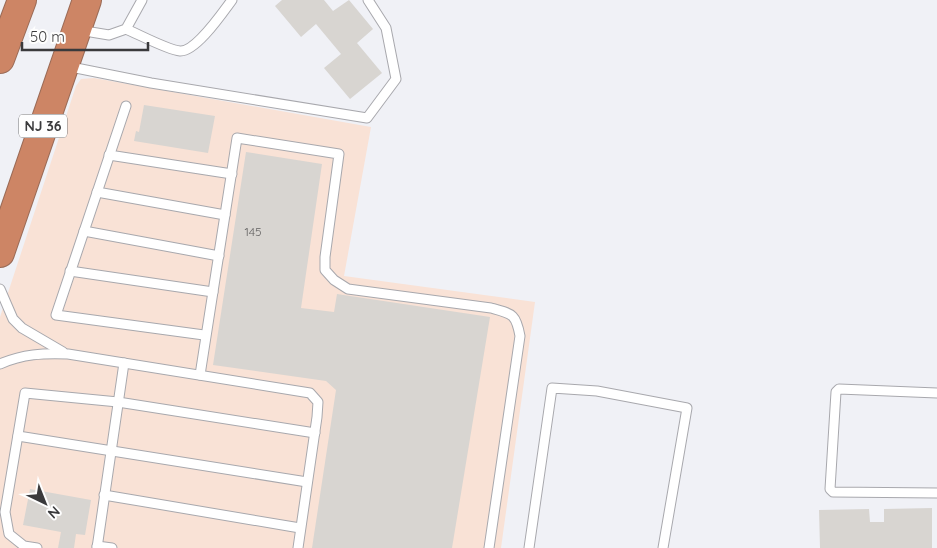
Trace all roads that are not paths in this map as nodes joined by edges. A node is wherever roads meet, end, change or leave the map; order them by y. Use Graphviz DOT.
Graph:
graph roads {
  1 [pos="22,0"];
  2 [pos="87,0"];
  3 [pos="142,0"];
  4 [pos="232,0"];
  5 [pos="368,0"];
  6 [pos="126,28"];
  7 [pos="5,30"];
  8 [pos="76,30"];
  9 [pos="0,59"];
  10 [pos="64,66"];
  11 [pos="126,106"];
  12 [pos="109,155"];
  13 [pos="232,174"];
  14 [pos="97,192"];
  15 [pos="225,215"];
  16 [pos="84,231"];
  17 [pos="0,253"];
  18 [pos="219,256"];
  19 [pos="70,271"];
  20 [pos="0,289"];
  21 [pos="213,292"];
  22 [pos="204,335"];
  23 [pos="68,354"];
  24 [pos="124,363"];
  25 [pos="0,364"];
  26 [pos="200,375"];
  27 [pos="937,393"];
  28 [pos="118,402"];
  29 [pos="315,433"];
  30 [pos="18,436"];
  31 [pos="110,452"];
  32 [pos="307,482"];
  33 [pos="937,492"];
  34 [pos="104,495"];
  35 [pos="300,528"];
  36 [pos="97,547"];
  37 [pos="37,548"];
  38 [pos="112,548"];
  39 [pos="298,548"];
  40 [pos="489,548"];
  41 [pos="529,548"];
  42 [pos="663,548"];
  1 -- 7 [label="highway"];
  2 -- 8 [label="highway, NJ 36"];
  3 -- 6 [label="lane"];
  4 -- 6 [label="lane"];
  5 -- 10 [label="lane"];
  6 -- 8 [label="lane"];
  7 -- 9 [label="highway"];
  8 -- 10 [label="highway, NJ 36"];
  10 -- 17 [label="highway, NJ 36"];
  11 -- 12 [label="lane"];
  12 -- 13 [label="lane"];
  12 -- 14 [label="lane"];
  13 -- 15 [label="lane"];
  13 -- 40 [label="lane"];
  14 -- 15 [label="lane"];
  14 -- 16 [label="lane"];
  15 -- 18 [label="lane"];
  16 -- 18 [label="lane"];
  16 -- 19 [label="lane"];
  18 -- 21 [label="lane"];
  19 -- 21 [label="lane"];
  19 -- 22 [label="lane"];
  20 -- 23 [label="lane"];
  21 -- 22 [label="lane"];
  22 -- 26 [label="lane"];
  23 -- 24 [label="lane"];
  23 -- 25 [label="lane"];
  24 -- 26 [label="lane"];
  24 -- 28 [label="lane"];
  26 -- 29 [label="lane"];
  27 -- 33 [label="lane"];
  28 -- 29 [label="lane"];
  28 -- 30 [label="lane"];
  28 -- 31 [label="lane"];
  29 -- 32 [label="lane"];
  30 -- 31 [label="lane"];
  30 -- 37 [label="lane"];
  31 -- 32 [label="lane"];
  31 -- 34 [label="lane"];
  32 -- 35 [label="lane"];
  34 -- 35 [label="lane"];
  34 -- 36 [label="lane"];
  35 -- 39 [label="lane"];
  36 -- 38 [label="lane"];
  41 -- 42 [label="lane"];
}
